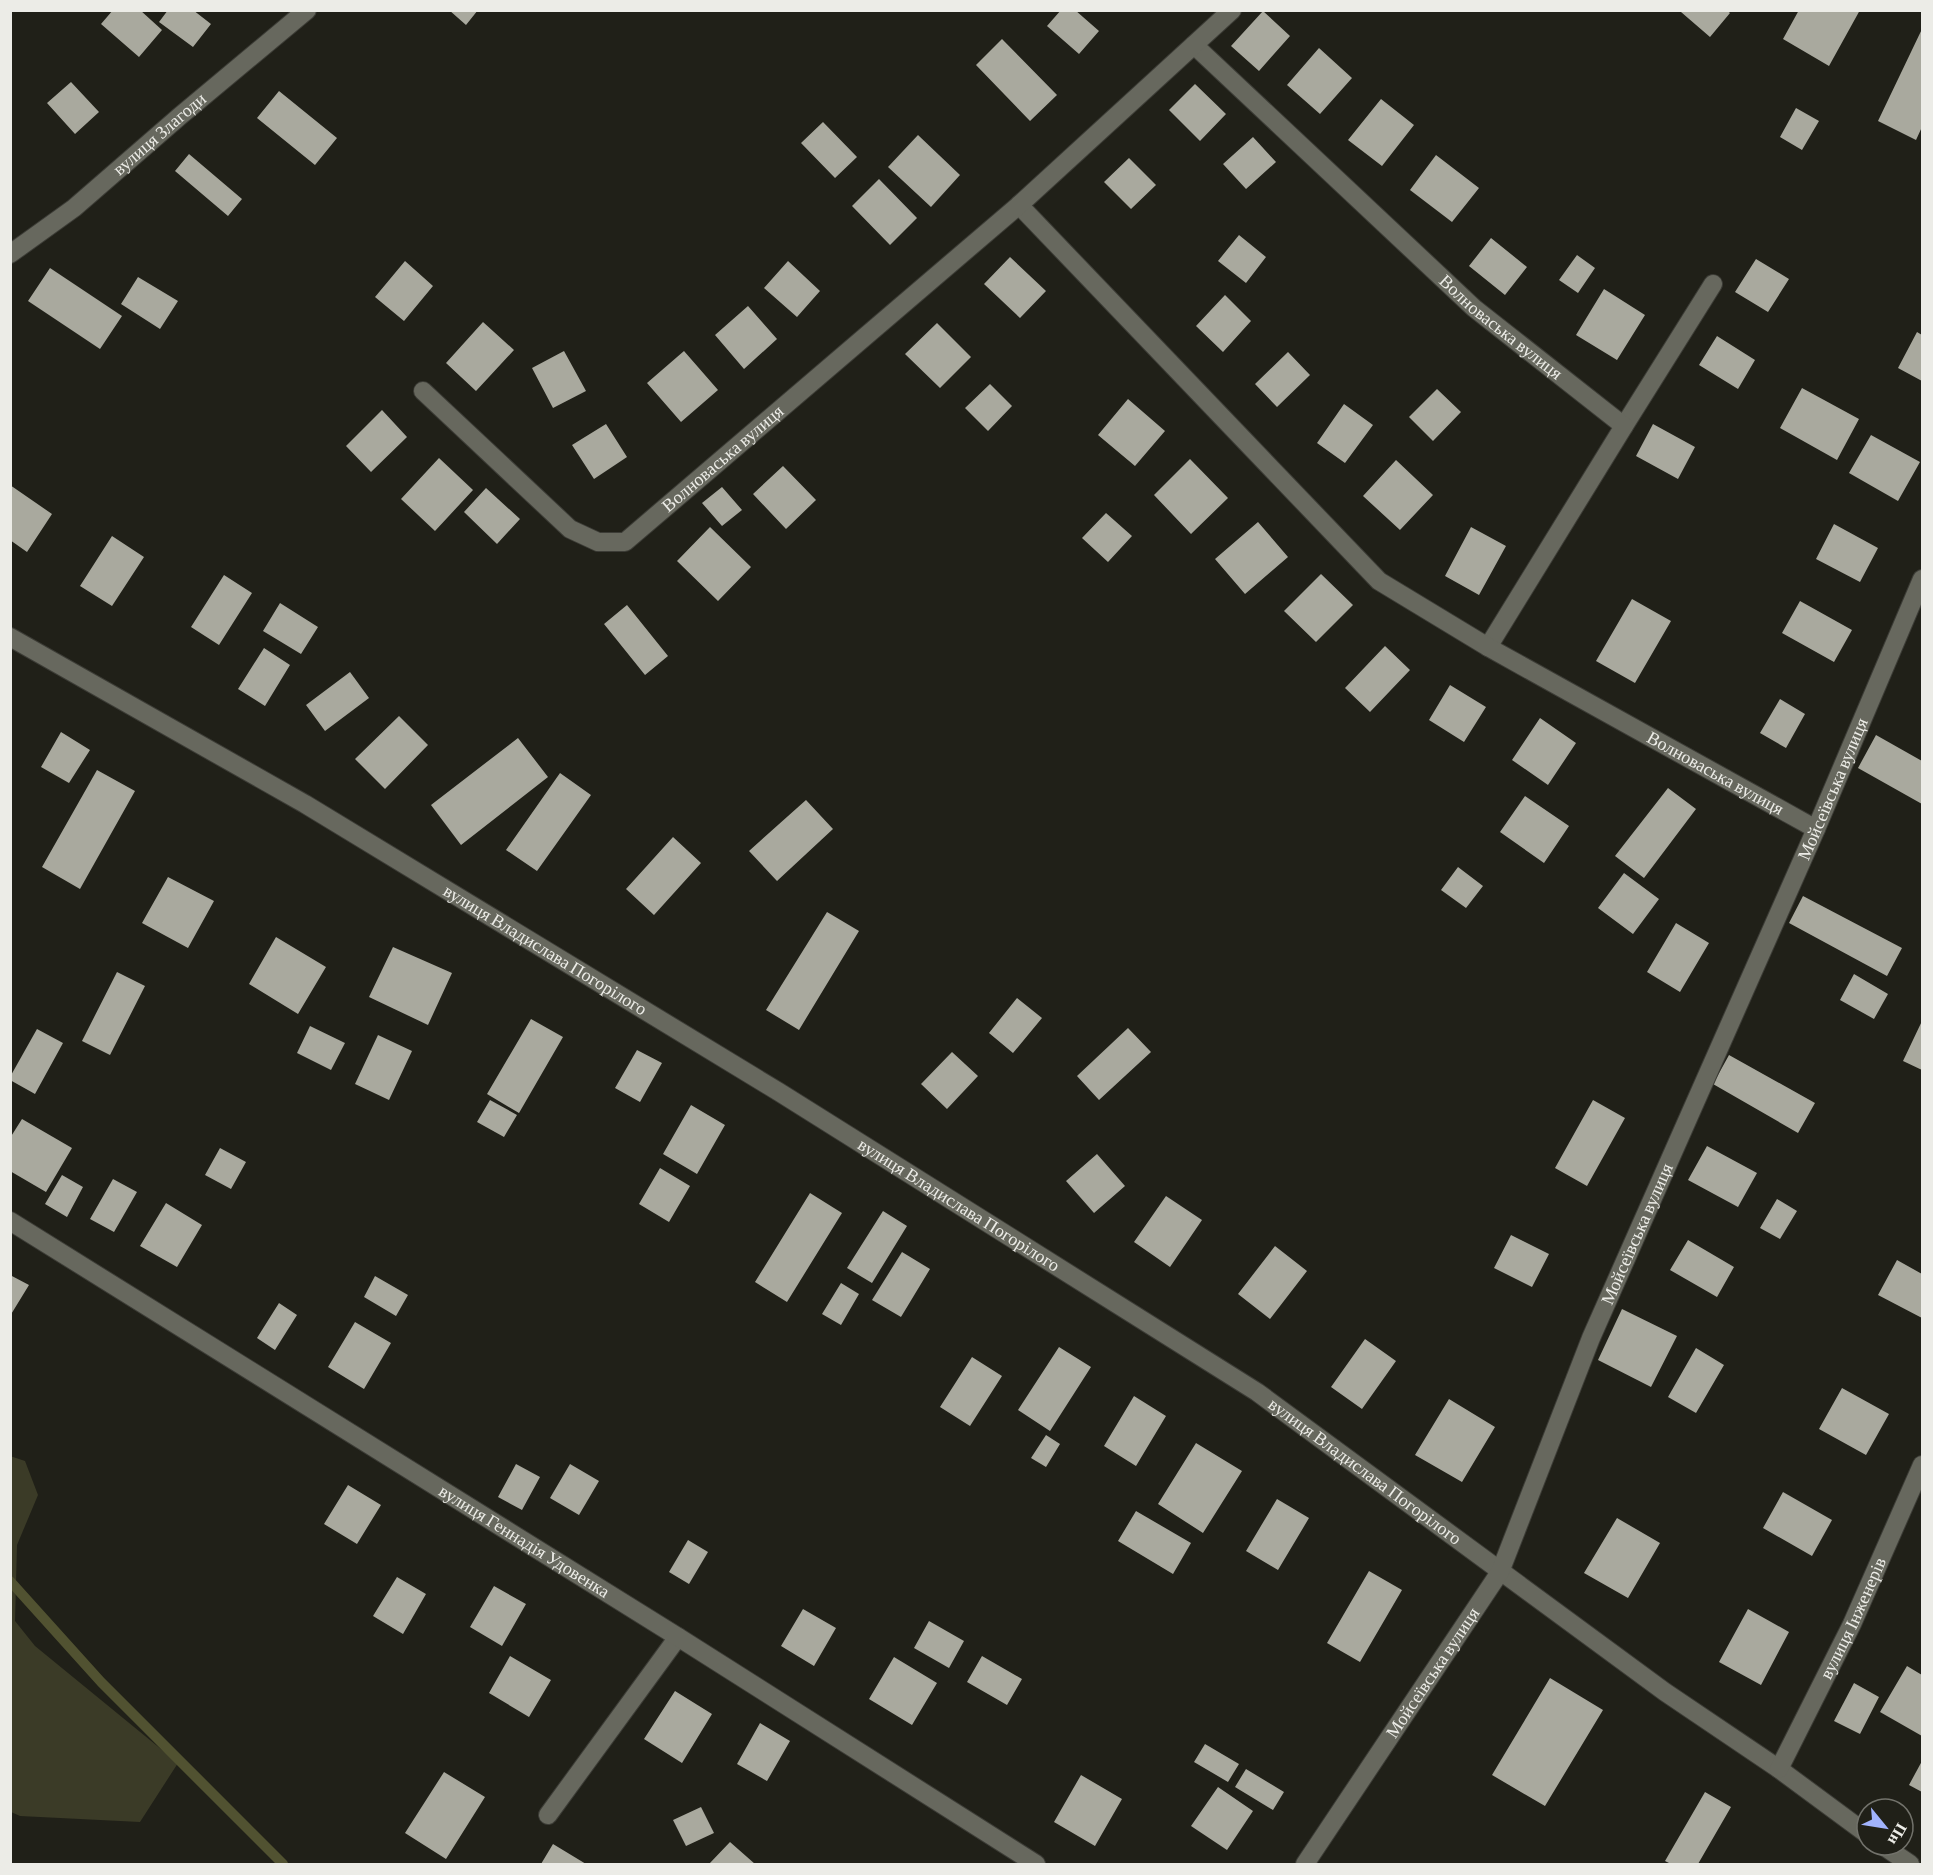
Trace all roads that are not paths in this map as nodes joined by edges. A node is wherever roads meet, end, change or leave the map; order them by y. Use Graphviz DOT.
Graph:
graph roads {
  1 [pos="307,10"];
  2 [pos="1232,10"];
  3 [pos="1194,45"];
  4 [pos="1019,205"];
  5 [pos="10,254"];
  6 [pos="1713,284"];
  7 [pos="423,391"];
  8 [pos="1624,426"];
  9 [pos="1923,579"];
  10 [pos="10,636"];
  11 [pos="1488,647"];
  12 [pos="1816,829"];
  13 [pos="10,1221"];
  14 [pos="1923,1465"];
  15 [pos="1500,1572"];
  16 [pos="678,1637"];
  17 [pos="1779,1769"];
  18 [pos="548,1815"];
  19 [pos="1855,1825"];
  20 [pos="1036,1864"];
  21 [pos="1305,1864"];
  1 -- 5 [label="street, вулиця Злагоди"];
  2 -- 3 [label="street, Волноваська вулиця"];
  3 -- 4 [label="street, Волноваська вулиця"];
  3 -- 8 [label="street, Волноваська вулиця"];
  4 -- 7 [label="street, Волноваська вулиця"];
  4 -- 11 [label="street, Волноваська вулиця"];
  6 -- 8 [label="street"];
  8 -- 11 [label="street"];
  9 -- 12 [label="street, Мойсеївська вулиця"];
  10 -- 15 [label="street, вулиця Владислава Погорілого"];
  11 -- 12 [label="street, Волноваська вулиця"];
  12 -- 15 [label="street, Мойсеївська вулиця"];
  13 -- 16 [label="street, вулиця Геннадія Удовенка"];
  14 -- 17 [label="street, вулиця Інженерів"];
  15 -- 17 [label="street, вулиця Владислава Погорілого"];
  15 -- 21 [label="street, Мойсеївська вулиця"];
  16 -- 18 [label="street"];
  16 -- 20 [label="street, вулиця Геннадія Удовенка"];
  17 -- 19 [label="street, вулиця Владислава Погорілого"];
}
